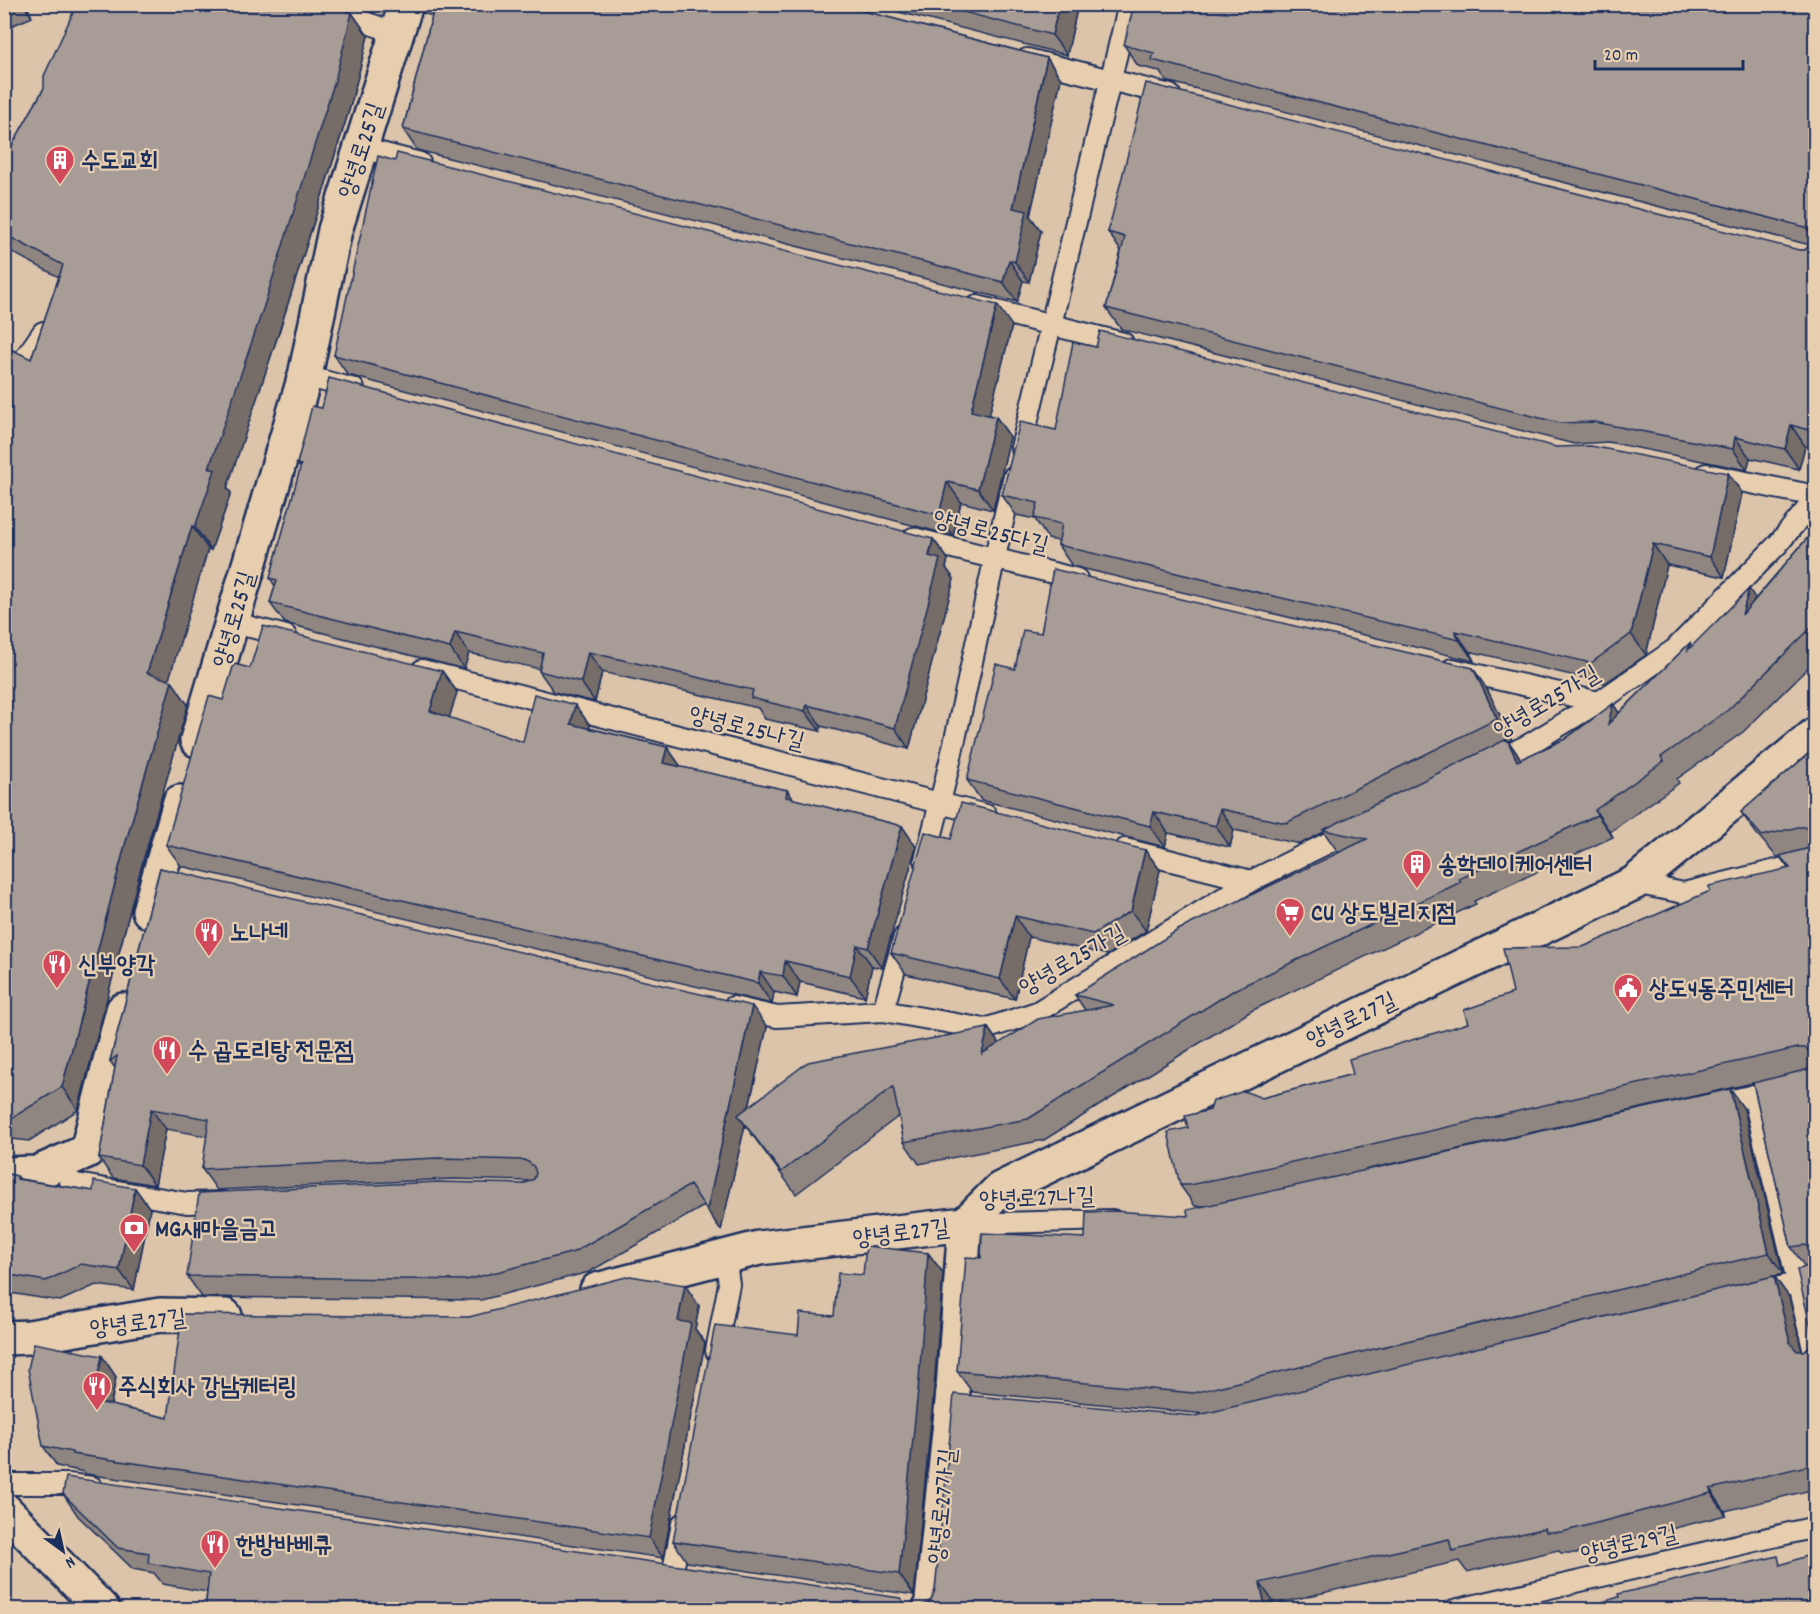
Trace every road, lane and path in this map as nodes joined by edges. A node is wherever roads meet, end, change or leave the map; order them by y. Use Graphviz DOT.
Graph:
graph roads {
  1 [pos="311,4"];
  2 [pos="1129,4"];
  3 [pos="402,19"];
  4 [pos="1008,54"];
  5 [pos="1109,80"];
  6 [pos="1190,100"];
  7 [pos="361,148"];
  8 [pos="442,169"];
  9 [pos="959,301"];
  10 [pos="1052,325"];
  11 [pos="43,332"];
  12 [pos="1144,348"];
  13 [pos="305,376"];
  14 [pos="4,388"];
  15 [pos="374,395"];
  16 [pos="1687,470"];
  17 [pos="1815,497"];
  18 [pos="890,532"];
  19 [pos="993,559"];
  20 [pos="1097,584"];
  21 [pos="231,622"];
  22 [pos="300,639"];
  23 [pos="1431,663"];
  24 [pos="403,666"];
  25 [pos="1599,702"];
  26 [pos="1815,734"];
  27 [pos="1474,771"];
  28 [pos="941,803"];
  29 [pos="1010,820"];
  30 [pos="1368,823"];
  31 [pos="1101,843"];
  32 [pos="1815,860"];
  33 [pos="921,873"];
  34 [pos="1251,881"];
  35 [pos="1635,883"];
  36 [pos="909,919"];
  37 [pos="141,942"];
  38 [pos="132,977"];
  39 [pos="719,1004"];
  40 [pos="883,1011"];
  41 [pos="1815,1081"];
  42 [pos="1753,1095"];
  43 [pos="1695,1108"];
  44 [pos="62,1162"];
  45 [pos="4,1174"];
  46 [pos="244,1201"];
  47 [pos="1126,1220"];
  48 [pos="965,1224"];
  49 [pos="725,1256"];
  50 [pos="1806,1280"];
  51 [pos="1739,1297"];
  52 [pos="564,1298"];
  53 [pos="256,1316"];
  54 [pos="4,1338"];
  55 [pos="1815,1361"];
  56 [pos="714,1364"];
  57 [pos="4,1484"];
  58 [pos="116,1490"];
  59 [pos="686,1502"];
  60 [pos="4,1509"];
  61 [pos="1815,1527"];
  62 [pos="649,1568"];
  63 [pos="673,1571"];
  64 [pos="696,1575"];
  65 [pos="1520,1602"];
  66 [pos="926,1608"];
  67 [pos="103,1610"];
  68 [pos="1454,1610"];
  1 -- 3 [label="lane"];
  2 -- 5 [label="lane"];
  3 -- 7 [label="street, 양녕로25길"];
  4 -- 5 [label="lane"];
  5 -- 6 [label="lane"];
  5 -- 10 [label="lane"];
  7 -- 8 [label="lane"];
  7 -- 13 [label="street, 양녕로25길"];
  9 -- 10 [label="lane"];
  10 -- 12 [label="lane"];
  10 -- 19 [label="lane"];
  11 -- 14 [label="lane"];
  13 -- 15 [label="lane"];
  13 -- 21 [label="street, 양녕로25길"];
  16 -- 17 [label="lane"];
  17 -- 25 [label="lane, 양녕로25가길"];
  18 -- 19 [label="lane, 양녕로25다길"];
  19 -- 20 [label="lane, 양녕로25다길"];
  19 -- 28 [label="lane"];
  21 -- 22 [label="lane"];
  21 -- 37 [label="street, 양녕로25길"];
  23 -- 25 [label="lane"];
  24 -- 28 [label="lane, 양녕로25나길"];
  25 -- 27 [label="lane, 양녕로25가길"];
  26 -- 35 [label="street, 양녕로27길"];
  28 -- 29 [label="lane, 양녕로25나길"];
  28 -- 33 [label="lane"];
  30 -- 34 [label="lane, 양녕로25가길"];
  31 -- 34 [label="lane"];
  32 -- 35 [label="lane"];
  34 -- 40 [label="lane, 양녕로25가길"];
  35 -- 48 [label="street, 양녕로27길"];
  36 -- 40 [label="lane"];
  38 -- 44 [label="street"];
  39 -- 40 [label="lane, 양녕로25가길"];
  41 -- 42 [label="lane"];
  42 -- 43 [label="lane"];
  42 -- 50 [label="lane"];
  44 -- 45 [label="street"];
  44 -- 46 [label="lane"];
  47 -- 48 [label="lane, 양녕로27나길"];
  48 -- 49 [label="street, 양녕로27길"];
  48 -- 66 [label="street, 양녕로27가길"];
  49 -- 52 [label="street, 양녕로27길"];
  49 -- 56 [label="lane"];
  50 -- 51 [label="lane"];
  50 -- 55 [label="lane"];
  53 -- 54 [label="street, 양녕로27길"];
  57 -- 58 [label="lane"];
  59 -- 63 [label="lane"];
  60 -- 67 [label="street"];
  61 -- 65 [label="lane, 양녕로29길"];
  62 -- 63 [label="lane"];
  63 -- 64 [label="lane"];
  65 -- 68 [label="lane, 양녕로29길"];
}
